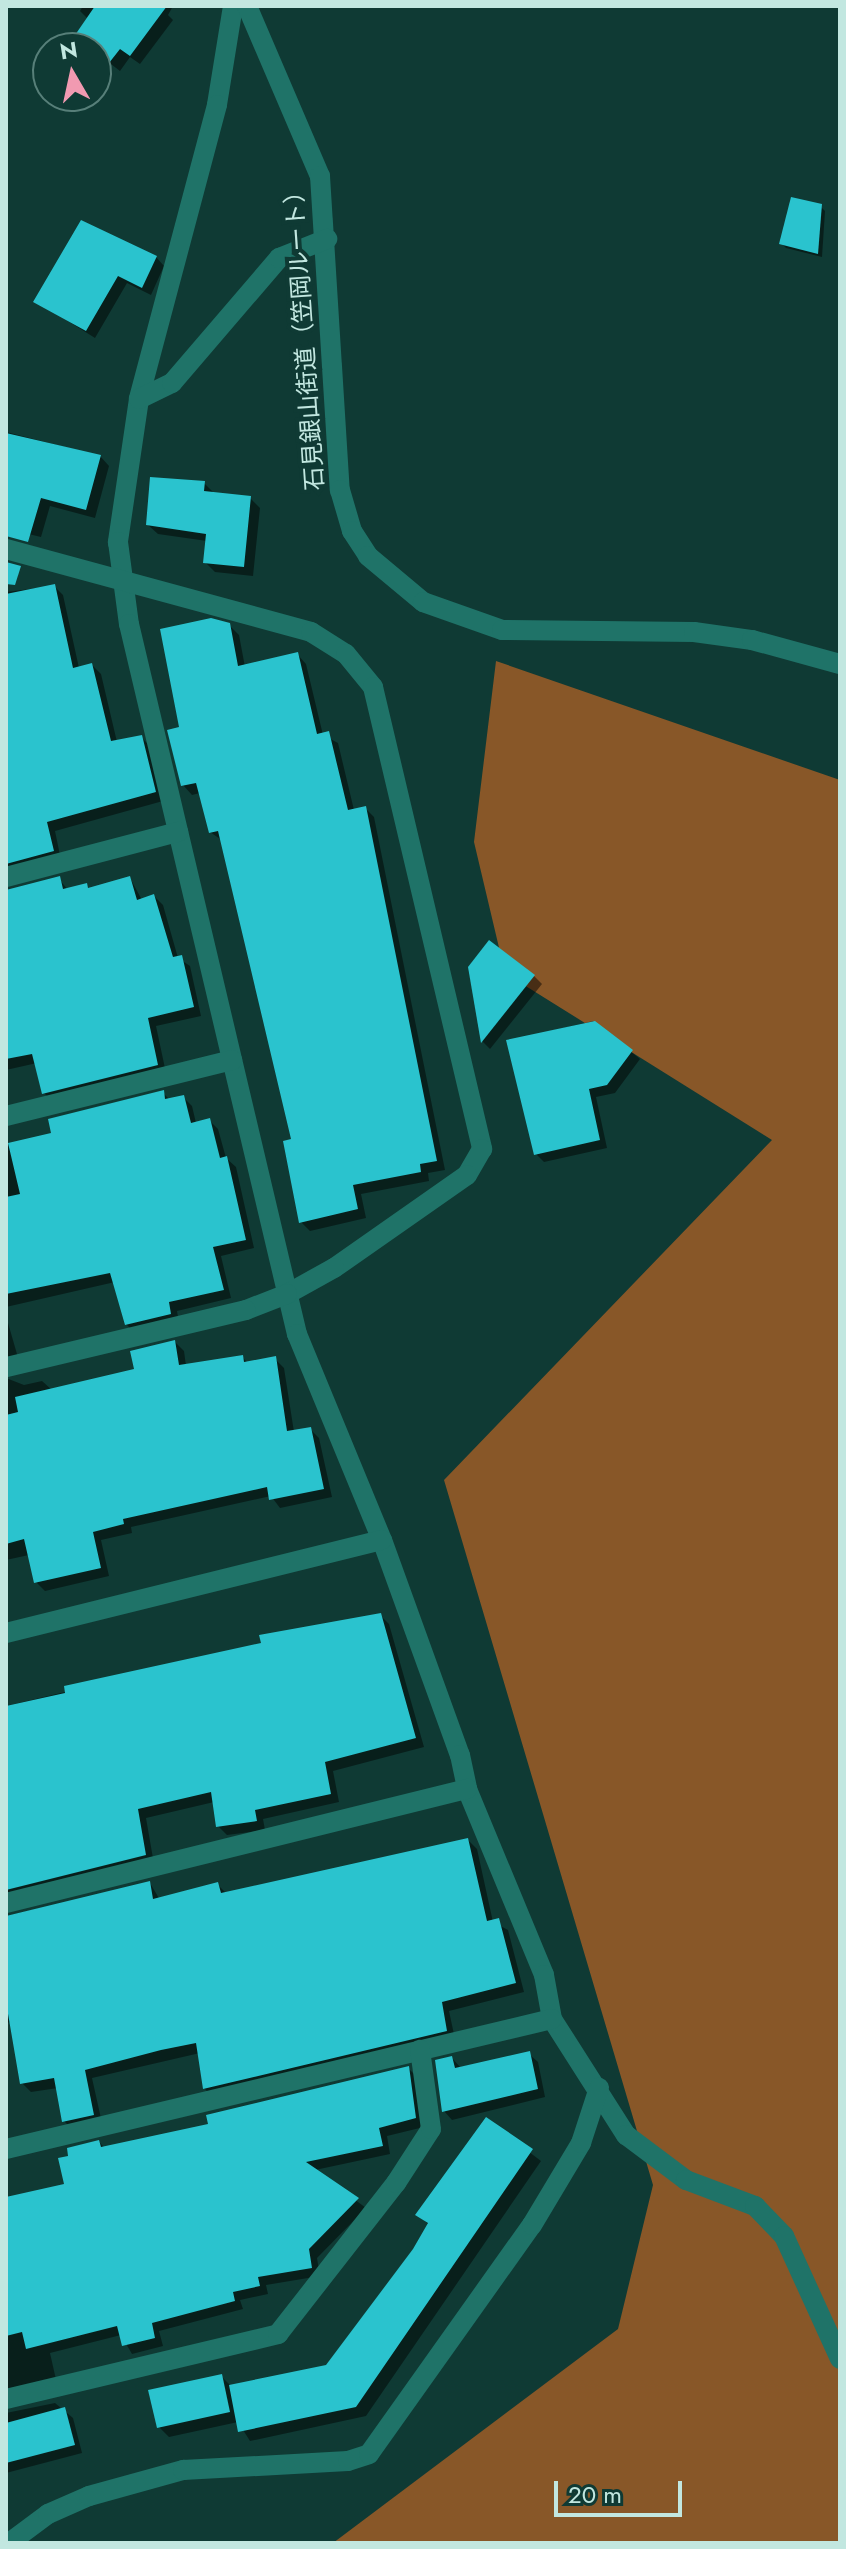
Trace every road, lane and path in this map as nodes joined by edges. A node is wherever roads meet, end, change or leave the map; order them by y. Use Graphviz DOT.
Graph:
graph roads {
  1 [pos="233,6"];
  2 [pos="247,6"];
  3 [pos="327,239"];
  4 [pos="139,399"];
  5 [pos="6,549"];
  6 [pos="121,578"];
  7 [pos="840,664"];
  8 [pos="178,832"];
  9 [pos="6,877"];
  10 [pos="232,1060"];
  11 [pos="6,1116"];
  12 [pos="287,1294"];
  13 [pos="6,1367"];
  14 [pos="382,1540"];
  15 [pos="6,1633"];
  16 [pos="467,1789"];
  17 [pos="6,1903"];
  18 [pos="552,2019"];
  19 [pos="420,2050"];
  20 [pos="599,2088"];
  21 [pos="6,2149"];
  22 [pos="840,2359"];
  23 [pos="6,2399"];
  24 [pos="9,2543"];
  1 -- 4 [label="street"];
  2 -- 3 [label="street, 石見銀山街道（笠岡ルート）"];
  3 -- 4 [label="street"];
  3 -- 7 [label="street, 石見銀山街道（笠岡ルート）"];
  4 -- 6 [label="street"];
  5 -- 6 [label="street"];
  6 -- 8 [label="street"];
  6 -- 12 [label="street"];
  8 -- 9 [label="street"];
  8 -- 10 [label="street"];
  10 -- 11 [label="street"];
  10 -- 12 [label="street"];
  12 -- 13 [label="street"];
  12 -- 14 [label="street"];
  14 -- 15 [label="street"];
  14 -- 16 [label="street"];
  16 -- 17 [label="street"];
  16 -- 18 [label="street"];
  18 -- 19 [label="street"];
  18 -- 20 [label="street"];
  19 -- 21 [label="street"];
  19 -- 23 [label="street"];
  20 -- 22 [label="street"];
  20 -- 24 [label="street"];
}
